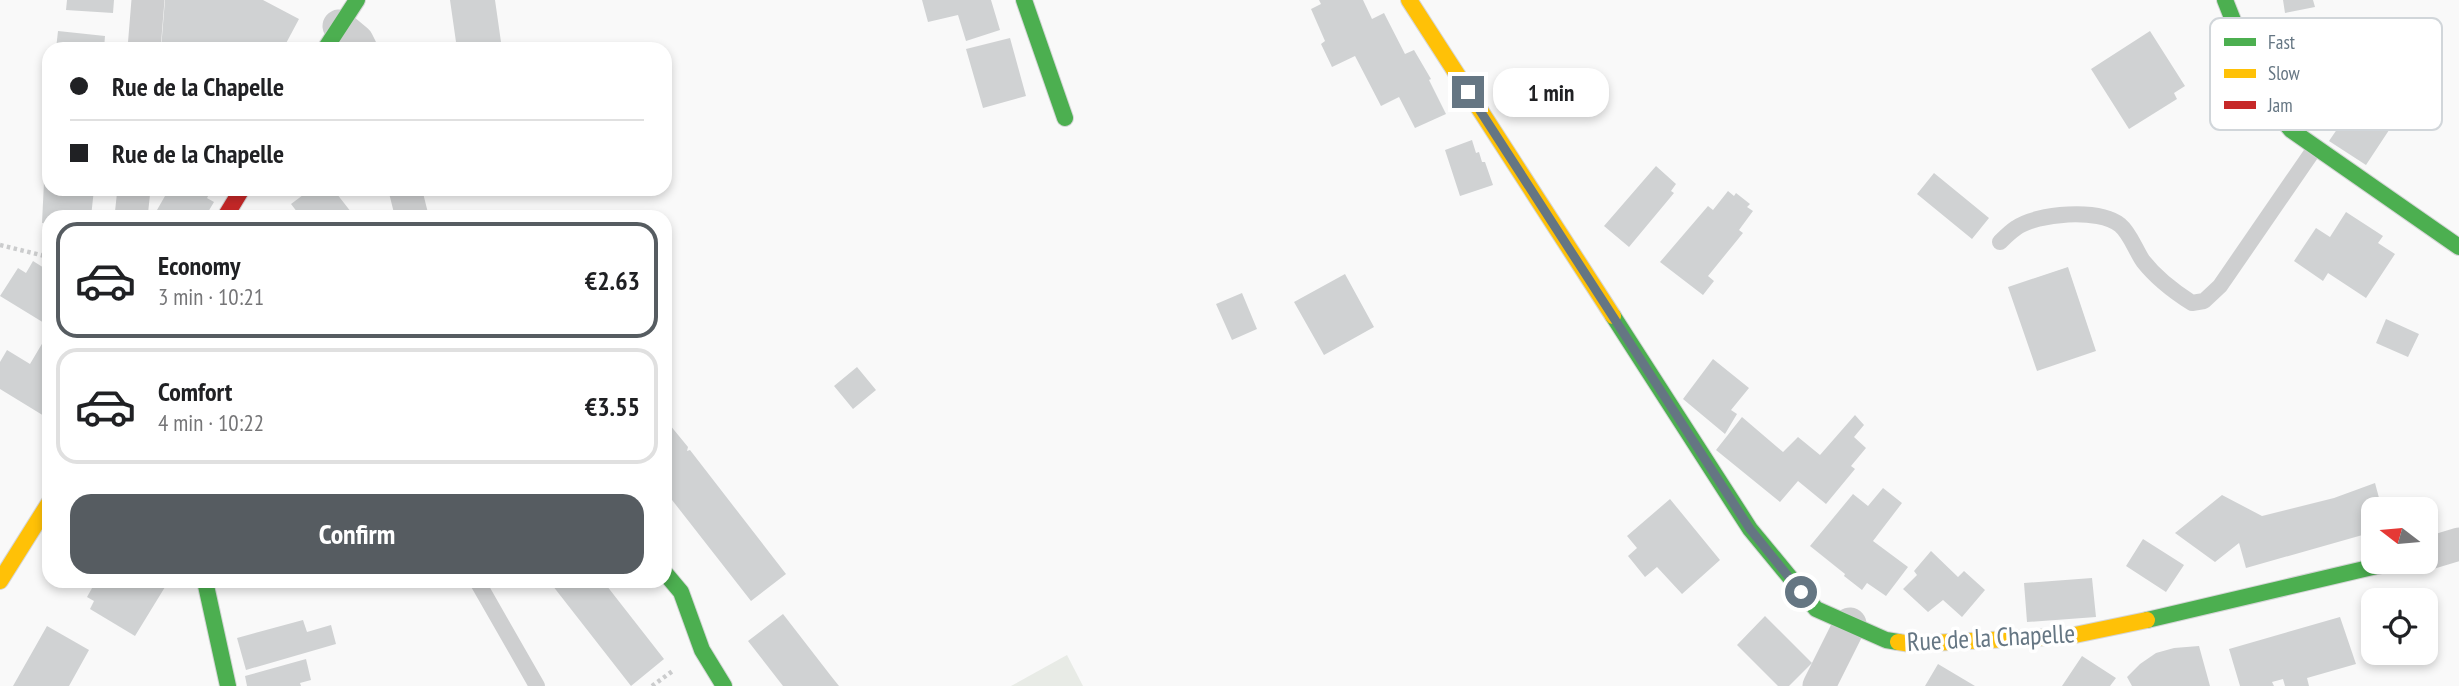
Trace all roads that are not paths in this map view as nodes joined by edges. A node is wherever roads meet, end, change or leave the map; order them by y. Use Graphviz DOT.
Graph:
graph roads {
  1 [pos="148,0"];
  2 [pos="1024,0"];
  3 [pos="1409,0"];
  4 [pos="2225,0"];
  5 [pos="2232,18"];
  6 [pos="145,42"];
  7 [pos="1065,118"];
  8 [pos="2291,130"];
  9 [pos="2315,148"];
  10 [pos="2000,242"];
  11 [pos="2459,247"];
  12 [pos="42,514"];
  13 [pos="2459,544"];
  14 [pos="2438,550"];
  15 [pos="2361,570"];
  16 [pos="0,581"];
  17 [pos="672,581"];
  18 [pos="207,588"];
  19 [pos="481,588"];
  20 [pos="1850,624"];
  21 [pos="228,686"];
  22 [pos="537,686"];
  23 [pos="724,686"];
  24 [pos="1819,686"];
  1 -- 6 [label="street"];
  2 -- 7 [label="street"];
  3 -- 20 [label="street, Rue de la Chapelle"];
  4 -- 5 [label="street"];
  8 -- 9 [label="street"];
  9 -- 10 [label="lane"];
  9 -- 11 [label="street"];
  12 -- 16 [label="street"];
  13 -- 14 [label="street"];
  15 -- 20 [label="street, Rue de la Chapelle"];
  17 -- 23 [label="street"];
  18 -- 21 [label="street"];
  19 -- 22 [label="lane"];
  20 -- 24 [label="street"];
}
